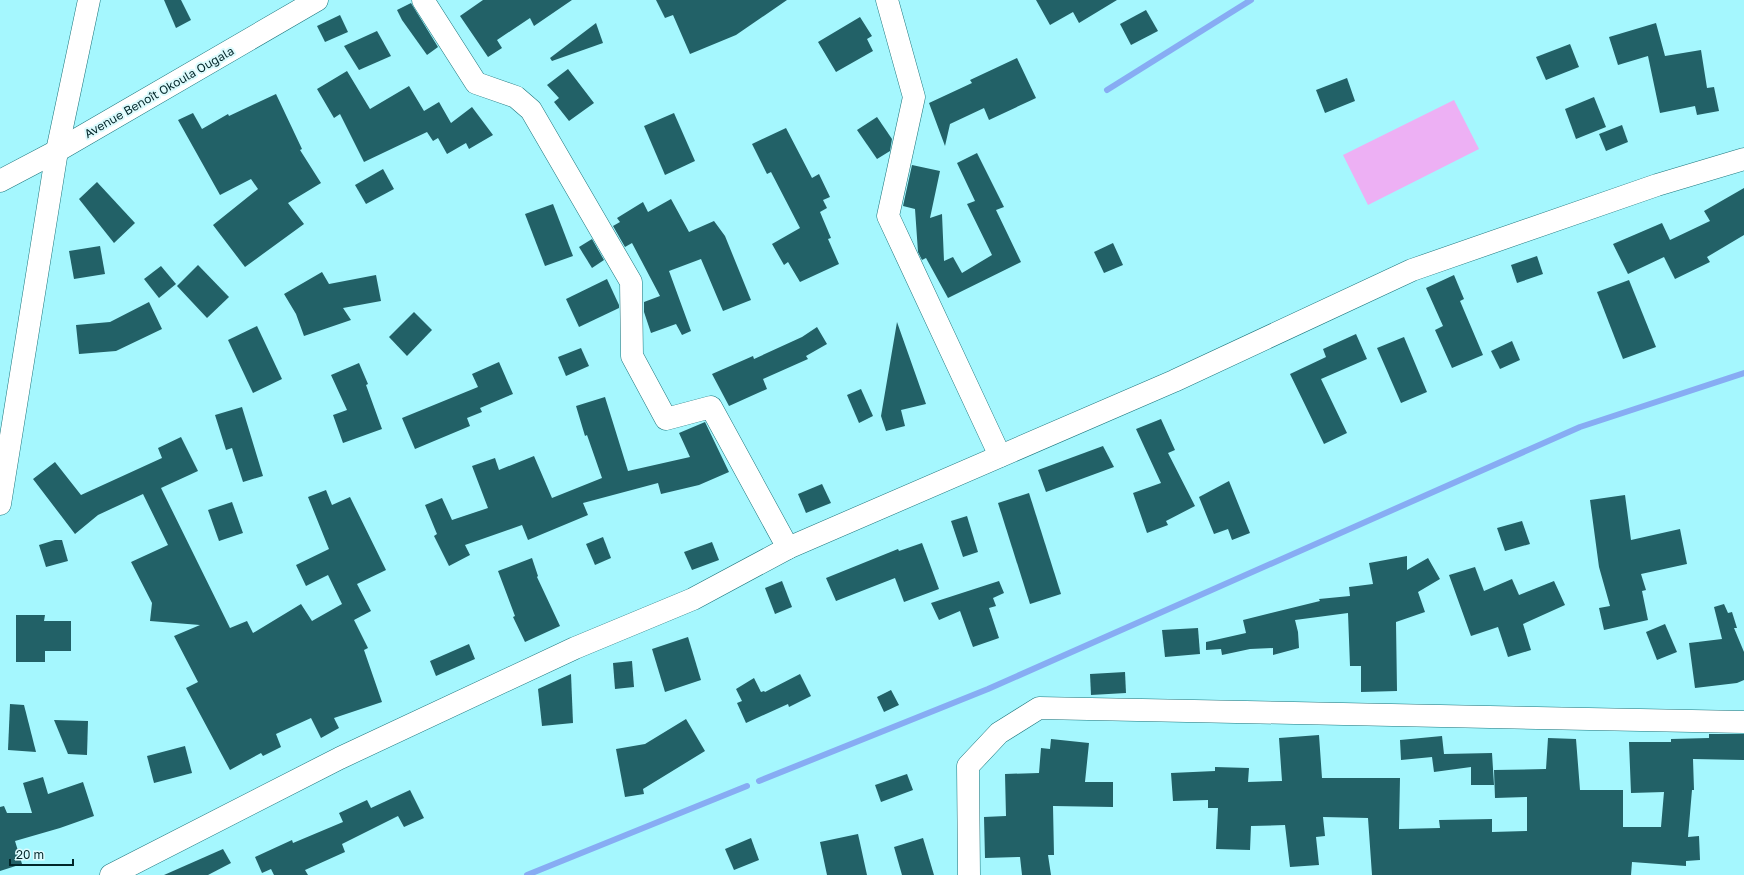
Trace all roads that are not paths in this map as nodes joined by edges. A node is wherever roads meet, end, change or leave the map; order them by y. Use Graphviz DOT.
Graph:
graph roads {
  1 [pos="88,0"];
  2 [pos="317,0"];
  3 [pos="423,0"];
  4 [pos="887,0"];
  5 [pos="57,151"];
  6 [pos="1744,159"];
  7 [pos="0,181"];
  8 [pos="1000,456"];
  9 [pos="0,504"];
  10 [pos="788,548"];
  11 [pos="1744,722"];
  12 [pos="111,875"];
  13 [pos="969,875"];
  1 -- 5 [label="street"];
  2 -- 5 [label="street, Avenue Benoît Okoula Ougala"];
  3 -- 10 [label="street"];
  4 -- 8 [label="street"];
  5 -- 7 [label="street, Avenue Benoît Okoula Ougala"];
  5 -- 9 [label="street"];
  6 -- 8 [label="street"];
  8 -- 10 [label="street"];
  10 -- 12 [label="street"];
  11 -- 13 [label="street"];
}
